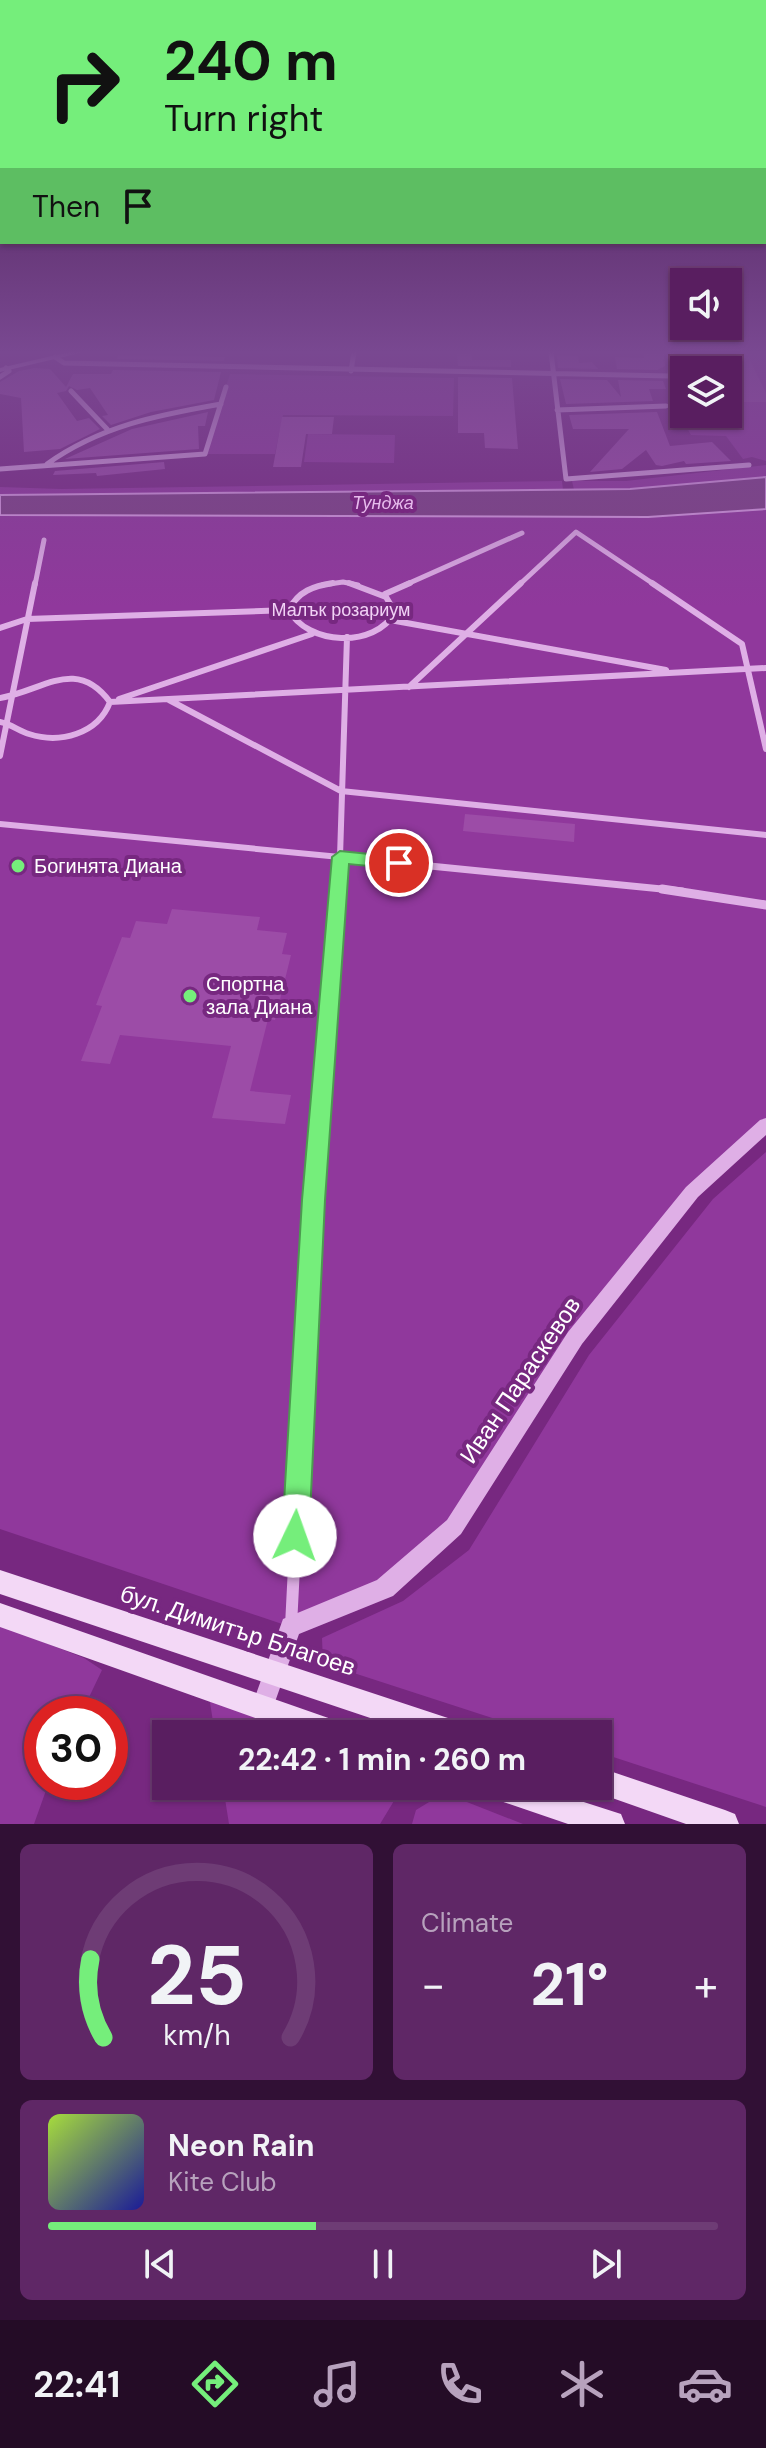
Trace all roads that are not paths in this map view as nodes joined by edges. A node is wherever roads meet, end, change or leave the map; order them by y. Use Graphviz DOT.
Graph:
graph roads {
  1 [pos="90,437"];
  2 [pos="210,437"];
  3 [pos="561,437"];
  4 [pos="46,465"];
  5 [pos="749,465"];
  6 [pos="0,469"];
  7 [pos="522,533"];
  8 [pos="44,540"];
  9 [pos="385,594"];
  10 [pos="289,610"];
  11 [pos="27,619"];
  12 [pos="390,620"];
  13 [pos="0,628"];
  14 [pos="313,633"];
  15 [pos="465,633"];
  16 [pos="347,637"];
  17 [pos="766,668"];
  18 [pos="748,669"];
  19 [pos="680,672"];
  20 [pos="409,687"];
  21 [pos="345,690"];
  22 [pos="11,697"];
  23 [pos="0,698"];
  24 [pos="168,700"];
  25 [pos="110,702"];
  26 [pos="3,722"];
  27 [pos="766,749"];
  28 [pos="0,756"];
  29 [pos="341,791"];
  30 [pos="0,824"];
  31 [pos="766,835"];
  32 [pos="340,857"];
  33 [pos="766,905"];
  34 [pos="766,1125"];
  35 [pos="0,1582"];
  36 [pos="0,1615"];
  37 [pos="291,1627"];
  38 [pos="274,1674"];
  39 [pos="262,1708"];
  40 [pos="297,1720"];
  41 [pos="414,1720"];
  42 [pos="612,1785"];
  43 [pos="536,1800"];
  44 [pos="607,1823"];
  45 [pos="725,1824"];
  1 -- 4 [label="street"];
  2 -- 4 [label="street"];
  3 -- 5 [label="street"];
  4 -- 6 [label="street"];
  7 -- 9 [label="street"];
  8 -- 11 [label="street"];
  9 -- 10 [label="street"];
  9 -- 12 [label="street"];
  10 -- 11 [label="street"];
  10 -- 14 [label="street"];
  11 -- 13 [label="street"];
  11 -- 22 [label="street"];
  12 -- 15 [label="street"];
  12 -- 16 [label="street"];
  14 -- 16 [label="street"];
  14 -- 25 [label="street"];
  15 -- 18 [label="street"];
  15 -- 19 [label="street"];
  15 -- 20 [label="street"];
  16 -- 21 [label="street"];
  17 -- 18 [label="street"];
  18 -- 19 [label="street"];
  18 -- 27 [label="street"];
  19 -- 20 [label="street"];
  20 -- 21 [label="street"];
  21 -- 24 [label="street"];
  21 -- 29 [label="street"];
  22 -- 23 [label="street"];
  22 -- 25 [label="street"];
  22 -- 26 [label="street"];
  24 -- 25 [label="street"];
  24 -- 29 [label="street"];
  25 -- 26 [label="street"];
  26 -- 28 [label="street"];
  29 -- 31 [label="street"];
  29 -- 32 [label="street"];
  30 -- 32 [label="street"];
  32 -- 33 [label="street"];
  32 -- 37 [label="street"];
  34 -- 37 [label="street, Иван Параскевов"];
  35 -- 38 [label="main road, бул. Димитър Благоев"];
  36 -- 39 [label="main road"];
  37 -- 38 [label="street"];
  38 -- 39 [label="street"];
  38 -- 41 [label="main road, бул. Димитър Благоев"];
  39 -- 40 [label="main road"];
  42 -- 45 [label="main road"];
  43 -- 44 [label="main road"];
}
